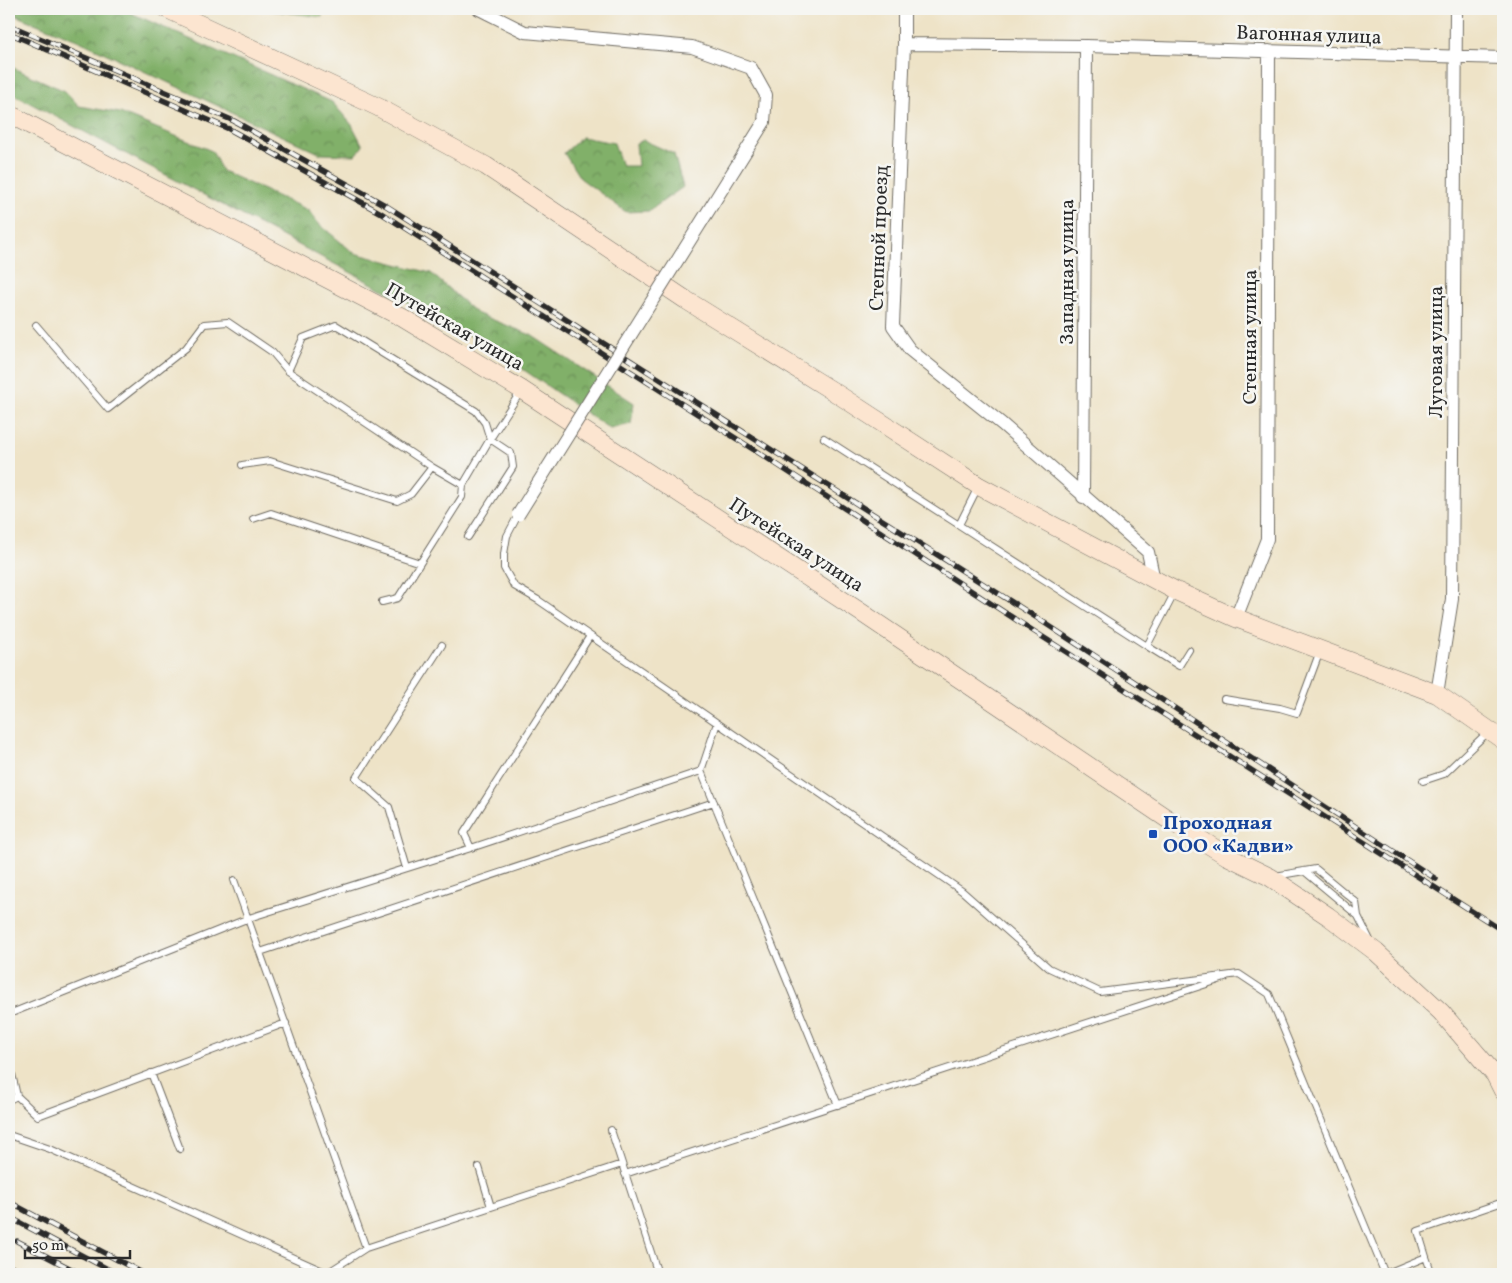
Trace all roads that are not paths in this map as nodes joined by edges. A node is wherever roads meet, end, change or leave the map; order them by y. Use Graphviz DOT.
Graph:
graph roads {
  1 [pos="167,9"];
  2 [pos="479,9"];
  3 [pos="904,9"];
  4 [pos="1456,9"];
  5 [pos="904,44"];
  6 [pos="1086,46"];
  7 [pos="1269,51"];
  8 [pos="1456,57"];
  9 [pos="1503,58"];
  10 [pos="9,114"];
  11 [pos="36,325"];
  12 [pos="288,371"];
  13 [pos="522,390"];
  14 [pos="824,438"];
  15 [pos="490,439"];
  16 [pos="242,465"];
  17 [pos="432,466"];
  18 [pos="463,485"];
  19 [pos="979,486"];
  20 [pos="1083,497"];
  21 [pos="518,515"];
  22 [pos="253,519"];
  23 [pos="959,525"];
  24 [pos="468,536"];
  25 [pos="420,563"];
  26 [pos="1154,580"];
  27 [pos="1176,591"];
  28 [pos="382,602"];
  29 [pos="1236,618"];
  30 [pos="590,636"];
  31 [pos="442,645"];
  32 [pos="1147,646"];
  33 [pos="1189,650"];
  34 [pos="1320,650"];
  35 [pos="1437,694"];
  36 [pos="1224,700"];
  37 [pos="717,723"];
  38 [pos="1496,736"];
  39 [pos="701,771"];
  40 [pos="1422,781"];
  41 [pos="714,802"];
  42 [pos="471,848"];
  43 [pos="407,868"];
  44 [pos="1304,872"];
  45 [pos="1270,877"];
  46 [pos="234,880"];
  47 [pos="1358,916"];
  48 [pos="248,918"];
  49 [pos="260,952"];
  50 [pos="1376,952"];
  51 [pos="1239,974"];
  52 [pos="9,1014"];
  53 [pos="286,1023"];
  54 [pos="9,1062"];
  55 [pos="151,1073"];
  56 [pos="1503,1091"];
  57 [pos="17,1096"];
  58 [pos="9,1100"];
  59 [pos="838,1105"];
  60 [pos="610,1130"];
  61 [pos="9,1135"];
  62 [pos="180,1149"];
  63 [pos="622,1164"];
  64 [pos="480,1167"];
  65 [pos="625,1174"];
  66 [pos="1503,1202"];
  67 [pos="491,1207"];
  68 [pos="366,1248"];
  69 [pos="1426,1257"];
  70 [pos="327,1274"];
  71 [pos="658,1274"];
  72 [pos="1385,1274"];
  73 [pos="1432,1274"];
  1 -- 19 [label="main road"];
  2 -- 21 [label="street, bridge"];
  3 -- 5 [label="street, Степной проезд"];
  4 -- 8 [label="street, Луговая улица"];
  5 -- 6 [label="street, Вагонная улица"];
  5 -- 20 [label="street, Степной проезд"];
  6 -- 7 [label="street, Вагонная улица"];
  6 -- 20 [label="street, Западная улица"];
  7 -- 8 [label="street, Вагонная улица"];
  7 -- 29 [label="street, Степная улица"];
  8 -- 9 [label="street, Вагонная улица"];
  8 -- 35 [label="street, Луговая улица"];
  10 -- 13 [label="main road, Путейская улица"];
  11 -- 12 [label="lane"];
  12 -- 15 [label="lane"];
  12 -- 17 [label="lane"];
  13 -- 15 [label="lane"];
  13 -- 45 [label="main road, Путейская улица"];
  14 -- 23 [label="lane"];
  15 -- 18 [label="lane"];
  15 -- 24 [label="lane"];
  16 -- 17 [label="lane"];
  17 -- 18 [label="lane"];
  18 -- 25 [label="lane"];
  19 -- 23 [label="lane"];
  19 -- 26 [label="main road"];
  20 -- 26 [label="street, Степной проезд"];
  21 -- 30 [label="lane"];
  22 -- 25 [label="lane"];
  23 -- 32 [label="lane"];
  25 -- 28 [label="lane"];
  26 -- 27 [label="main road"];
  27 -- 29 [label="main road"];
  27 -- 32 [label="lane"];
  29 -- 34 [label="main road"];
  30 -- 37 [label="lane"];
  30 -- 42 [label="lane"];
  31 -- 43 [label="lane"];
  32 -- 33 [label="lane"];
  34 -- 35 [label="main road"];
  34 -- 36 [label="lane"];
  35 -- 38 [label="main road"];
  37 -- 39 [label="lane"];
  37 -- 51 [label="lane"];
  38 -- 40 [label="lane"];
  39 -- 41 [label="lane"];
  39 -- 42 [label="lane"];
  41 -- 49 [label="lane"];
  41 -- 59 [label="lane"];
  42 -- 43 [label="lane"];
  43 -- 48 [label="lane"];
  44 -- 45 [label="lane"];
  44 -- 47 [label="lane"];
  44 -- 47 [label="lane"];
  45 -- 50 [label="main road, Путейская улица"];
  46 -- 48 [label="lane"];
  47 -- 50 [label="lane"];
  48 -- 49 [label="lane"];
  48 -- 52 [label="lane"];
  49 -- 53 [label="lane"];
  50 -- 56 [label="main road, Путейская улица"];
  51 -- 59 [label="lane"];
  51 -- 72 [label="lane"];
  53 -- 55 [label="lane"];
  53 -- 68 [label="lane"];
  54 -- 57 [label="lane"];
  55 -- 57 [label="lane"];
  55 -- 62 [label="lane"];
  57 -- 58 [label="lane"];
  59 -- 65 [label="lane"];
  60 -- 63 [label="lane"];
  61 -- 70 [label="lane"];
  63 -- 65 [label="lane"];
  63 -- 67 [label="lane"];
  64 -- 67 [label="lane"];
  65 -- 71 [label="lane"];
  66 -- 69 [label="lane"];
  67 -- 68 [label="lane"];
  68 -- 70 [label="lane"];
  69 -- 72 [label="lane"];
  69 -- 73 [label="lane"];
}
